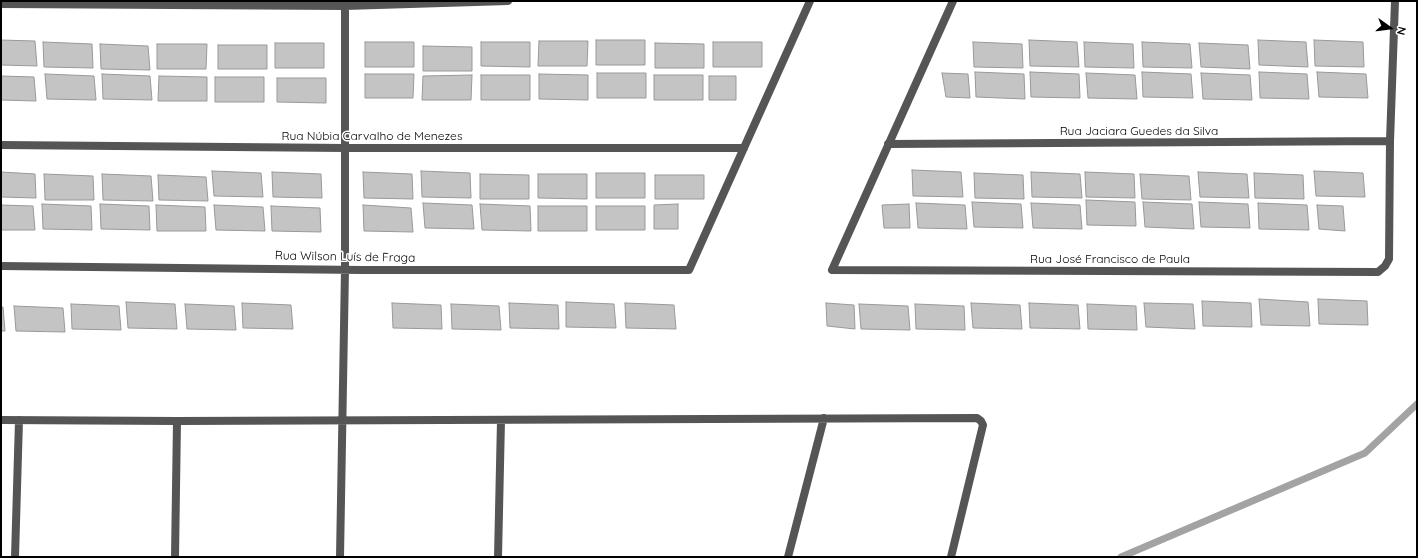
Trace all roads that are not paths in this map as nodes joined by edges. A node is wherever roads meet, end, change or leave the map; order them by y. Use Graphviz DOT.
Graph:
graph roads {
  1 [pos="508,1"];
  2 [pos="810,1"];
  3 [pos="953,1"];
  4 [pos="1395,1"];
  5 [pos="1,4"];
  6 [pos="345,4"];
  7 [pos="1390,141"];
  8 [pos="888,144"];
  9 [pos="1,145"];
  10 [pos="346,148"];
  11 [pos="744,148"];
  12 [pos="1,266"];
  13 [pos="346,269"];
  14 [pos="824,418"];
  15 [pos="1,420"];
  16 [pos="18,420"];
  17 [pos="342,420"];
  18 [pos="501,420"];
  19 [pos="177,421"];
  20 [pos="15,557"];
  21 [pos="175,557"];
  22 [pos="340,557"];
  23 [pos="498,557"];
  24 [pos="788,557"];
  25 [pos="951,557"];
  1 -- 6 [label="street"];
  2 -- 11 [label="street"];
  3 -- 8 [label="street"];
  4 -- 7 [label="street"];
  5 -- 6 [label="street"];
  6 -- 10 [label="street"];
  7 -- 8 [label="street, Rua Jaciara Guedes da Silva"];
  7 -- 8 [label="street, Rua José Francisco de Paula"];
  9 -- 10 [label="street, Rua Núbia Carvalho de Menezes"];
  10 -- 11 [label="street, Rua Núbia Carvalho de Menezes"];
  10 -- 13 [label="street"];
  11 -- 13 [label="street, Rua Wilson Luís de Fraga"];
  12 -- 13 [label="street, Rua Wilson Luís de Fraga"];
  13 -- 17 [label="street"];
  14 -- 18 [label="street"];
  14 -- 24 [label="street"];
  14 -- 25 [label="street"];
  15 -- 16 [label="street"];
  16 -- 19 [label="street"];
  16 -- 20 [label="street"];
  17 -- 18 [label="street"];
  17 -- 19 [label="street"];
  17 -- 22 [label="street"];
  18 -- 23 [label="street"];
  19 -- 21 [label="street"];
}
